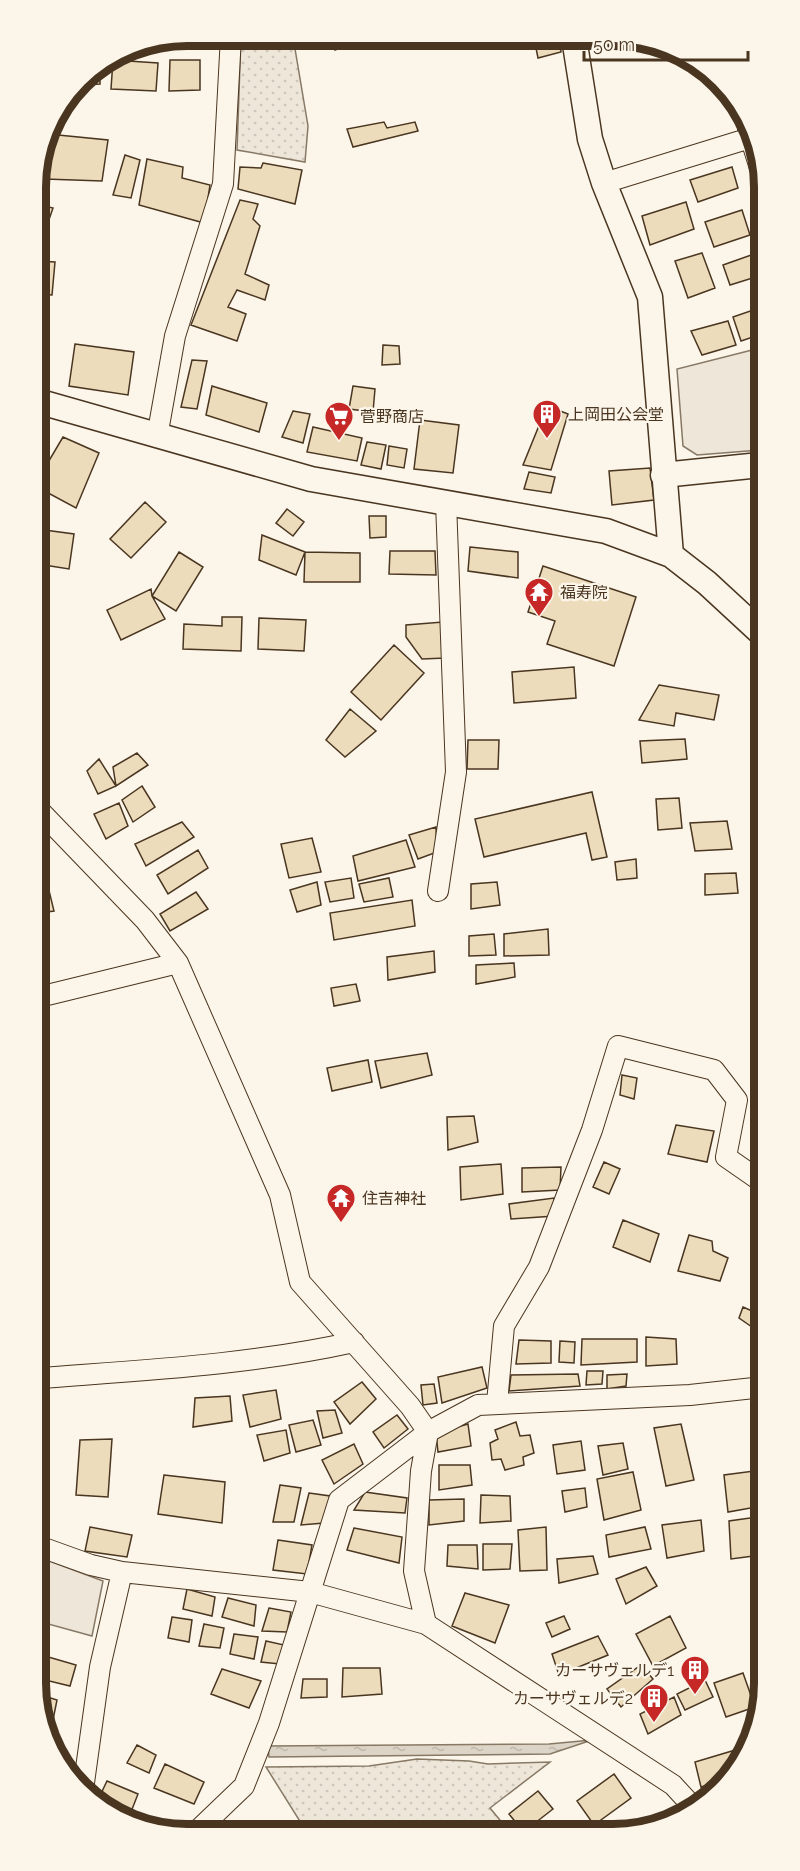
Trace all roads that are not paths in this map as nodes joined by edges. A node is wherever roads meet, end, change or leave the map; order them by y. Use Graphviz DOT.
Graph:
graph roads {
  1 [pos="230,46"];
  2 [pos="575,46"];
  3 [pos="744,136"];
  4 [pos="603,183"];
  5 [pos="47,404"];
  6 [pos="157,437"];
  7 [pos="754,466"];
  8 [pos="663,475"];
  9 [pos="446,502"];
  10 [pos="671,555"];
  11 [pos="754,626"];
  12 [pos="47,818"];
  13 [pos="438,891"];
  14 [pos="178,963"];
  15 [pos="46,995"];
  16 [pos="753,1176"];
  17 [pos="354,1342"];
  18 [pos="46,1378"];
  19 [pos="753,1388"];
  20 [pos="497,1403"];
  21 [pos="428,1432"];
  22 [pos="46,1549"];
  23 [pos="122,1572"];
  24 [pos="310,1592"];
  25 [pos="426,1624"];
  26 [pos="85,1779"];
  27 [pos="689,1802"];
  28 [pos="204,1824"];
  1 -- 6 [label="street"];
  2 -- 4 [label="street"];
  3 -- 4 [label="street"];
  4 -- 8 [label="street"];
  5 -- 6 [label="street"];
  6 -- 9 [label="street"];
  7 -- 8 [label="street"];
  8 -- 10 [label="street"];
  9 -- 10 [label="street"];
  9 -- 13 [label="street"];
  10 -- 11 [label="street"];
  12 -- 14 [label="street"];
  14 -- 15 [label="street"];
  14 -- 17 [label="street"];
  16 -- 20 [label="street"];
  17 -- 18 [label="street"];
  17 -- 21 [label="street"];
  19 -- 20 [label="street"];
  20 -- 21 [label="street"];
  21 -- 24 [label="street"];
  21 -- 25 [label="street"];
  22 -- 23 [label="street"];
  23 -- 24 [label="street"];
  23 -- 26 [label="street"];
  24 -- 25 [label="street"];
  24 -- 28 [label="street"];
  25 -- 27 [label="street"];
}
